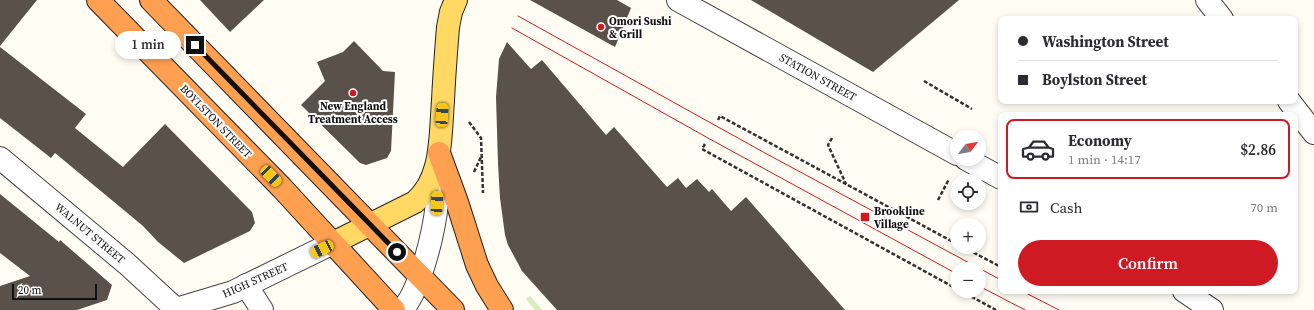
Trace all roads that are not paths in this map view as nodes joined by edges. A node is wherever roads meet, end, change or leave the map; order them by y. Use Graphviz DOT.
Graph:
graph roads {
  1 [pos="98,0"];
  2 [pos="150,0"];
  3 [pos="678,0"];
  4 [pos="1206,0"];
  5 [pos="454,4"];
  6 [pos="1219,16"];
  7 [pos="1291,104"];
  8 [pos="1298,112"];
  9 [pos="1298,113"];
  10 [pos="1314,133"];
  11 [pos="950,150"];
  12 [pos="440,154"];
  13 [pos="0,158"];
  14 [pos="979,166"];
  15 [pos="998,176"];
  16 [pos="370,225"];
  17 [pos="334,243"];
  18 [pos="420,276"];
  19 [pos="246,285"];
  20 [pos="1188,294"];
  21 [pos="176,310"];
  22 [pos="262,310"];
  23 [pos="394,310"];
  24 [pos="402,310"];
  25 [pos="453,310"];
  26 [pos="502,310"];
  27 [pos="1212,310"];
  1 -- 17 [label="highway, BOYLSTON STREET"];
  2 -- 16 [label="highway"];
  3 -- 11 [label="street, STATION STREET"];
  4 -- 6 [label="street"];
  5 -- 12 [label="main road"];
  7 -- 8 [label="street"];
  9 -- 10 [label="street"];
  12 -- 16 [label="main road"];
  12 -- 18 [label="street"];
  12 -- 26 [label="highway"];
  13 -- 21 [label="street, WALNUT STREET"];
  14 -- 15 [label="street"];
  16 -- 17 [label="main road"];
  16 -- 18 [label="highway"];
  17 -- 19 [label="street, HIGH STREET"];
  17 -- 23 [label="highway, BOYLSTON STREET"];
  18 -- 24 [label="street"];
  18 -- 25 [label="highway"];
  19 -- 21 [label="street, HIGH STREET"];
  19 -- 22 [label="street"];
  20 -- 27 [label="street"];
}
